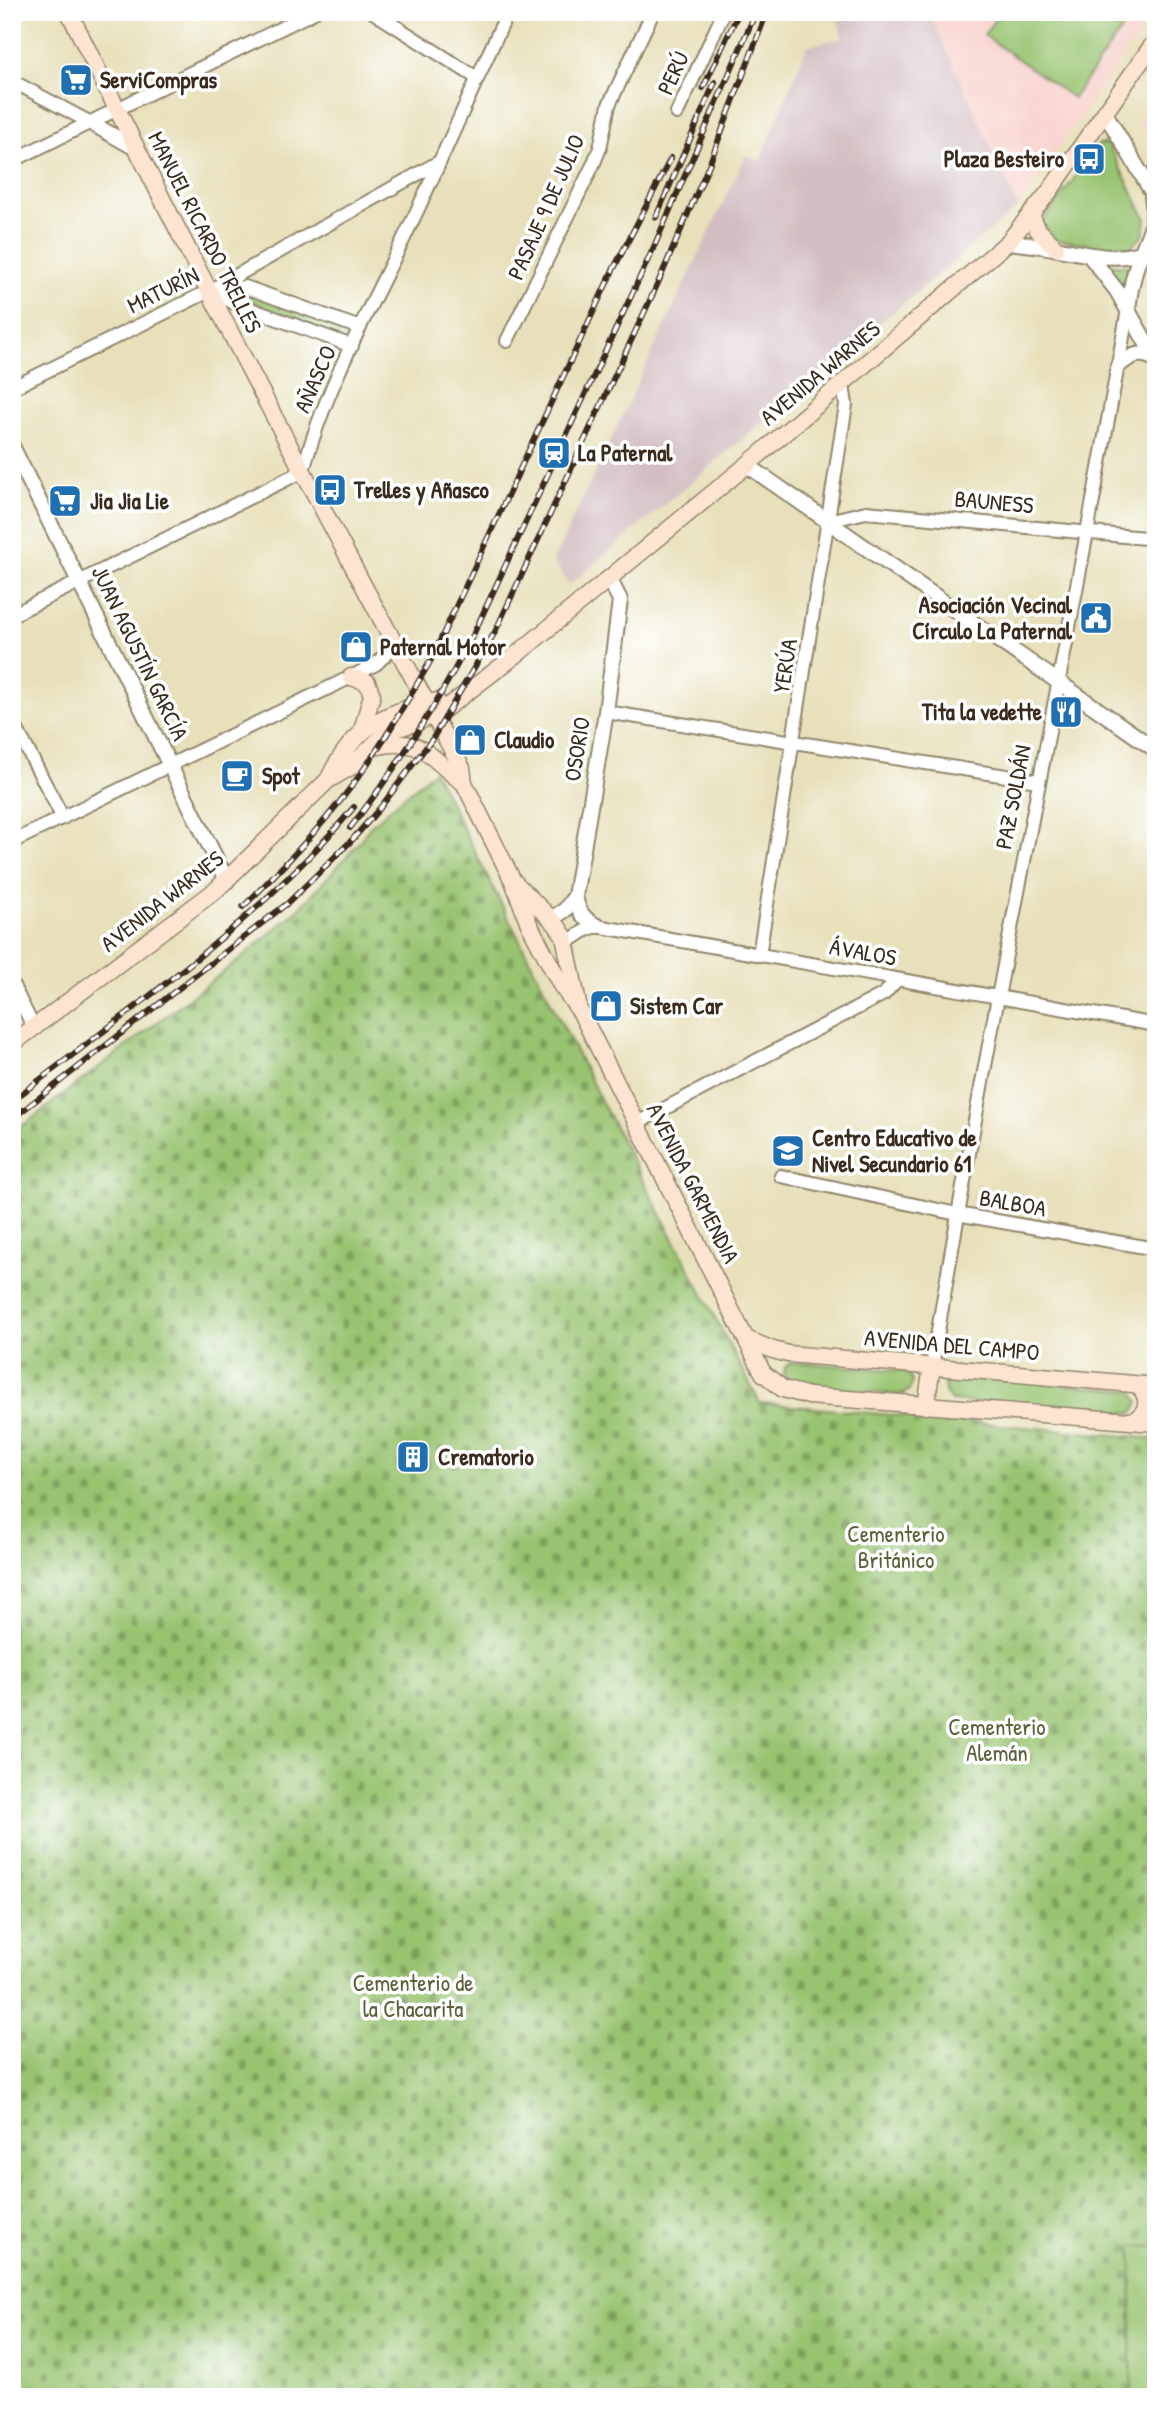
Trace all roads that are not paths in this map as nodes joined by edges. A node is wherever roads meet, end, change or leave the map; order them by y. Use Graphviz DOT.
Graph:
graph roads {
  1 [pos="69,12"];
  2 [pos="314,12"];
  3 [pos="373,12"];
  4 [pos="508,12"];
  5 [pos="653,12"];
  6 [pos="724,12"];
  7 [pos="1156,40"];
  8 [pos="477,78"];
  9 [pos="12,81"];
  10 [pos="117,110"];
  11 [pos="677,113"];
  12 [pos="1105,113"];
  13 [pos="91,123"];
  14 [pos="137,149"];
  15 [pos="12,161"];
  16 [pos="439,162"];
  17 [pos="1154,197"];
  18 [pos="1031,215"];
  19 [pos="1152,236"];
  20 [pos="1008,242"];
  21 [pos="1056,248"];
  22 [pos="1142,253"];
  23 [pos="1090,256"];
  24 [pos="209,290"];
  25 [pos="1128,309"];
  26 [pos="360,328"];
  27 [pos="507,341"];
  28 [pos="352,346"];
  29 [pos="1156,360"];
  30 [pos="1118,366"];
  31 [pos="843,384"];
  32 [pos="12,388"];
  33 [pos="12,446"];
  34 [pos="747,466"];
  35 [pos="303,471"];
  36 [pos="828,521"];
  37 [pos="1085,532"];
  38 [pos="1156,540"];
  39 [pos="610,578"];
  40 [pos="81,582"];
  41 [pos="12,615"];
  42 [pos="395,645"];
  43 [pos="351,677"];
  44 [pos="1059,682"];
  45 [pos="467,695"];
  46 [pos="430,709"];
  47 [pos="606,712"];
  48 [pos="12,720"];
  49 [pos="360,734"];
  50 [pos="446,738"];
  51 [pos="794,742"];
  52 [pos="374,747"];
  53 [pos="1156,750"];
  54 [pos="170,766"];
  55 [pos="328,780"];
  56 [pos="1038,781"];
  57 [pos="464,783"];
  58 [pos="63,818"];
  59 [pos="12,842"];
  60 [pos="227,881"];
  61 [pos="513,881"];
  62 [pos="575,896"];
  63 [pos="551,919"];
  64 [pos="597,926"];
  65 [pos="566,943"];
  66 [pos="540,945"];
  67 [pos="759,955"];
  68 [pos="897,980"];
  69 [pos="12,984"];
  70 [pos="1000,996"];
  71 [pos="580,1013"];
  72 [pos="1156,1025"];
  73 [pos="34,1028"];
  74 [pos="12,1044"];
  75 [pos="637,1123"];
  76 [pos="782,1176"];
  77 [pos="957,1214"];
  78 [pos="1156,1250"];
  79 [pos="746,1339"];
  80 [pos="932,1367"];
  81 [pos="1137,1385"];
  82 [pos="1156,1386"];
  83 [pos="926,1406"];
  84 [pos="1132,1422"];
  85 [pos="1156,1423"];
  1 -- 10 [label="main road, MANUEL RICARDO TRELLES"];
  2 -- 10 [label="street"];
  3 -- 8 [label="street"];
  4 -- 8 [label="street, AÑASCO"];
  5 -- 27 [label="street, PASAJE 9 DE JULIO"];
  6 -- 11 [label="street, PERÚ"];
  7 -- 12 [label="main road, AVENIDA WARNES"];
  8 -- 16 [label="street, AÑASCO"];
  9 -- 13 [label="street"];
  10 -- 13 [label="street"];
  10 -- 14 [label="main road, MANUEL RICARDO TRELLES"];
  12 -- 17 [label="street"];
  12 -- 18 [label="main road, AVENIDA WARNES"];
  13 -- 14 [label="street"];
  13 -- 15 [label="street"];
  14 -- 24 [label="main road, MANUEL RICARDO TRELLES"];
  16 -- 24 [label="street, MATURÍN"];
  16 -- 26 [label="street, AÑASCO"];
  17 -- 19 [label="street, PAZ SOLDÁN"];
  18 -- 20 [label="main road, AVENIDA WARNES"];
  18 -- 21 [label="main road"];
  19 -- 22 [label="street, PAZ SOLDÁN"];
  20 -- 21 [label="street"];
  20 -- 31 [label="main road, AVENIDA WARNES"];
  21 -- 23 [label="street"];
  22 -- 23 [label="street"];
  22 -- 25 [label="street, PAZ SOLDÁN"];
  23 -- 25 [label="street"];
  24 -- 26 [label="street"];
  24 -- 28 [label="street"];
  24 -- 32 [label="street, MATURÍN"];
  24 -- 35 [label="main road, MANUEL RICARDO TRELLES"];
  25 -- 29 [label="street"];
  25 -- 30 [label="street, PAZ SOLDÁN"];
  26 -- 28 [label="street, AÑASCO"];
  28 -- 35 [label="street, AÑASCO"];
  29 -- 30 [label="street"];
  30 -- 37 [label="street, PAZ SOLDÁN"];
  31 -- 34 [label="main road, AVENIDA WARNES"];
  31 -- 36 [label="street, YERÚA"];
  33 -- 40 [label="street, JUAN AGUSTÍN GARCÍA"];
  34 -- 36 [label="street"];
  34 -- 39 [label="main road, AVENIDA WARNES"];
  35 -- 40 [label="street"];
  35 -- 42 [label="main road, MANUEL RICARDO TRELLES"];
  36 -- 37 [label="street, BAUNESS"];
  36 -- 44 [label="street"];
  36 -- 51 [label="street, YERÚA"];
  37 -- 38 [label="street, BAUNESS"];
  37 -- 44 [label="street, PAZ SOLDÁN"];
  39 -- 45 [label="main road, AVENIDA WARNES"];
  39 -- 47 [label="street, OSORIO"];
  40 -- 41 [label="street"];
  40 -- 54 [label="street, JUAN AGUSTÍN GARCÍA"];
  42 -- 43 [label="street"];
  42 -- 46 [label="main road, AVENIDA GARMENDIA"];
  43 -- 49 [label="main road"];
  43 -- 54 [label="street"];
  44 -- 53 [label="street"];
  44 -- 56 [label="street, PAZ SOLDÁN"];
  45 -- 46 [label="main road, AVENIDA WARNES"];
  45 -- 50 [label="main road"];
  46 -- 49 [label="main road, AVENIDA WARNES"];
  46 -- 50 [label="main road, AVENIDA GARMENDIA"];
  46 -- 52 [label="main road, AVENIDA WARNES"];
  47 -- 51 [label="street"];
  47 -- 62 [label="street, OSORIO"];
  48 -- 58 [label="street"];
  49 -- 55 [label="main road, AVENIDA WARNES"];
  50 -- 57 [label="main road, AVENIDA GARMENDIA"];
  51 -- 56 [label="street"];
  51 -- 67 [label="street, YERÚA"];
  52 -- 55 [label="main road, AVENIDA WARNES"];
  52 -- 57 [label="main road"];
  54 -- 58 [label="street"];
  54 -- 60 [label="street, JUAN AGUSTÍN GARCÍA"];
  55 -- 60 [label="main road, AVENIDA WARNES"];
  56 -- 70 [label="street, PAZ SOLDÁN"];
  57 -- 61 [label="main road, AVENIDA GARMENDIA"];
  58 -- 59 [label="street"];
  60 -- 73 [label="main road, AVENIDA WARNES"];
  61 -- 63 [label="main road, AVENIDA GARMENDIA"];
  61 -- 66 [label="main road, AVENIDA GARMENDIA"];
  62 -- 63 [label="street"];
  62 -- 64 [label="street"];
  63 -- 65 [label="main road, AVENIDA GARMENDIA"];
  63 -- 66 [label="main road"];
  64 -- 65 [label="street"];
  64 -- 67 [label="street, ÁVALOS"];
  65 -- 66 [label="main road"];
  65 -- 71 [label="main road, AVENIDA GARMENDIA"];
  66 -- 71 [label="main road, AVENIDA GARMENDIA"];
  67 -- 68 [label="street, ÁVALOS"];
  68 -- 70 [label="street, ÁVALOS"];
  68 -- 75 [label="street"];
  69 -- 73 [label="street"];
  70 -- 72 [label="street, ÁVALOS"];
  70 -- 77 [label="street, PAZ SOLDÁN"];
  71 -- 75 [label="main road, AVENIDA GARMENDIA"];
  73 -- 74 [label="main road, AVENIDA WARNES"];
  75 -- 79 [label="main road, AVENIDA GARMENDIA"];
  76 -- 77 [label="street, BALBOA"];
  77 -- 78 [label="street, BALBOA"];
  77 -- 80 [label="street, PAZ SOLDÁN"];
  79 -- 80 [label="main road, AVENIDA DEL CAMPO"];
  79 -- 83 [label="main road, AVENIDA GARMENDIA"];
  80 -- 81 [label="main road, AVENIDA DEL CAMPO"];
  80 -- 83 [label="main road"];
  81 -- 82 [label="main road, AVENIDA DEL CAMPO"];
  81 -- 84 [label="main road"];
  83 -- 84 [label="main road"];
  84 -- 85 [label="main road"];
}
